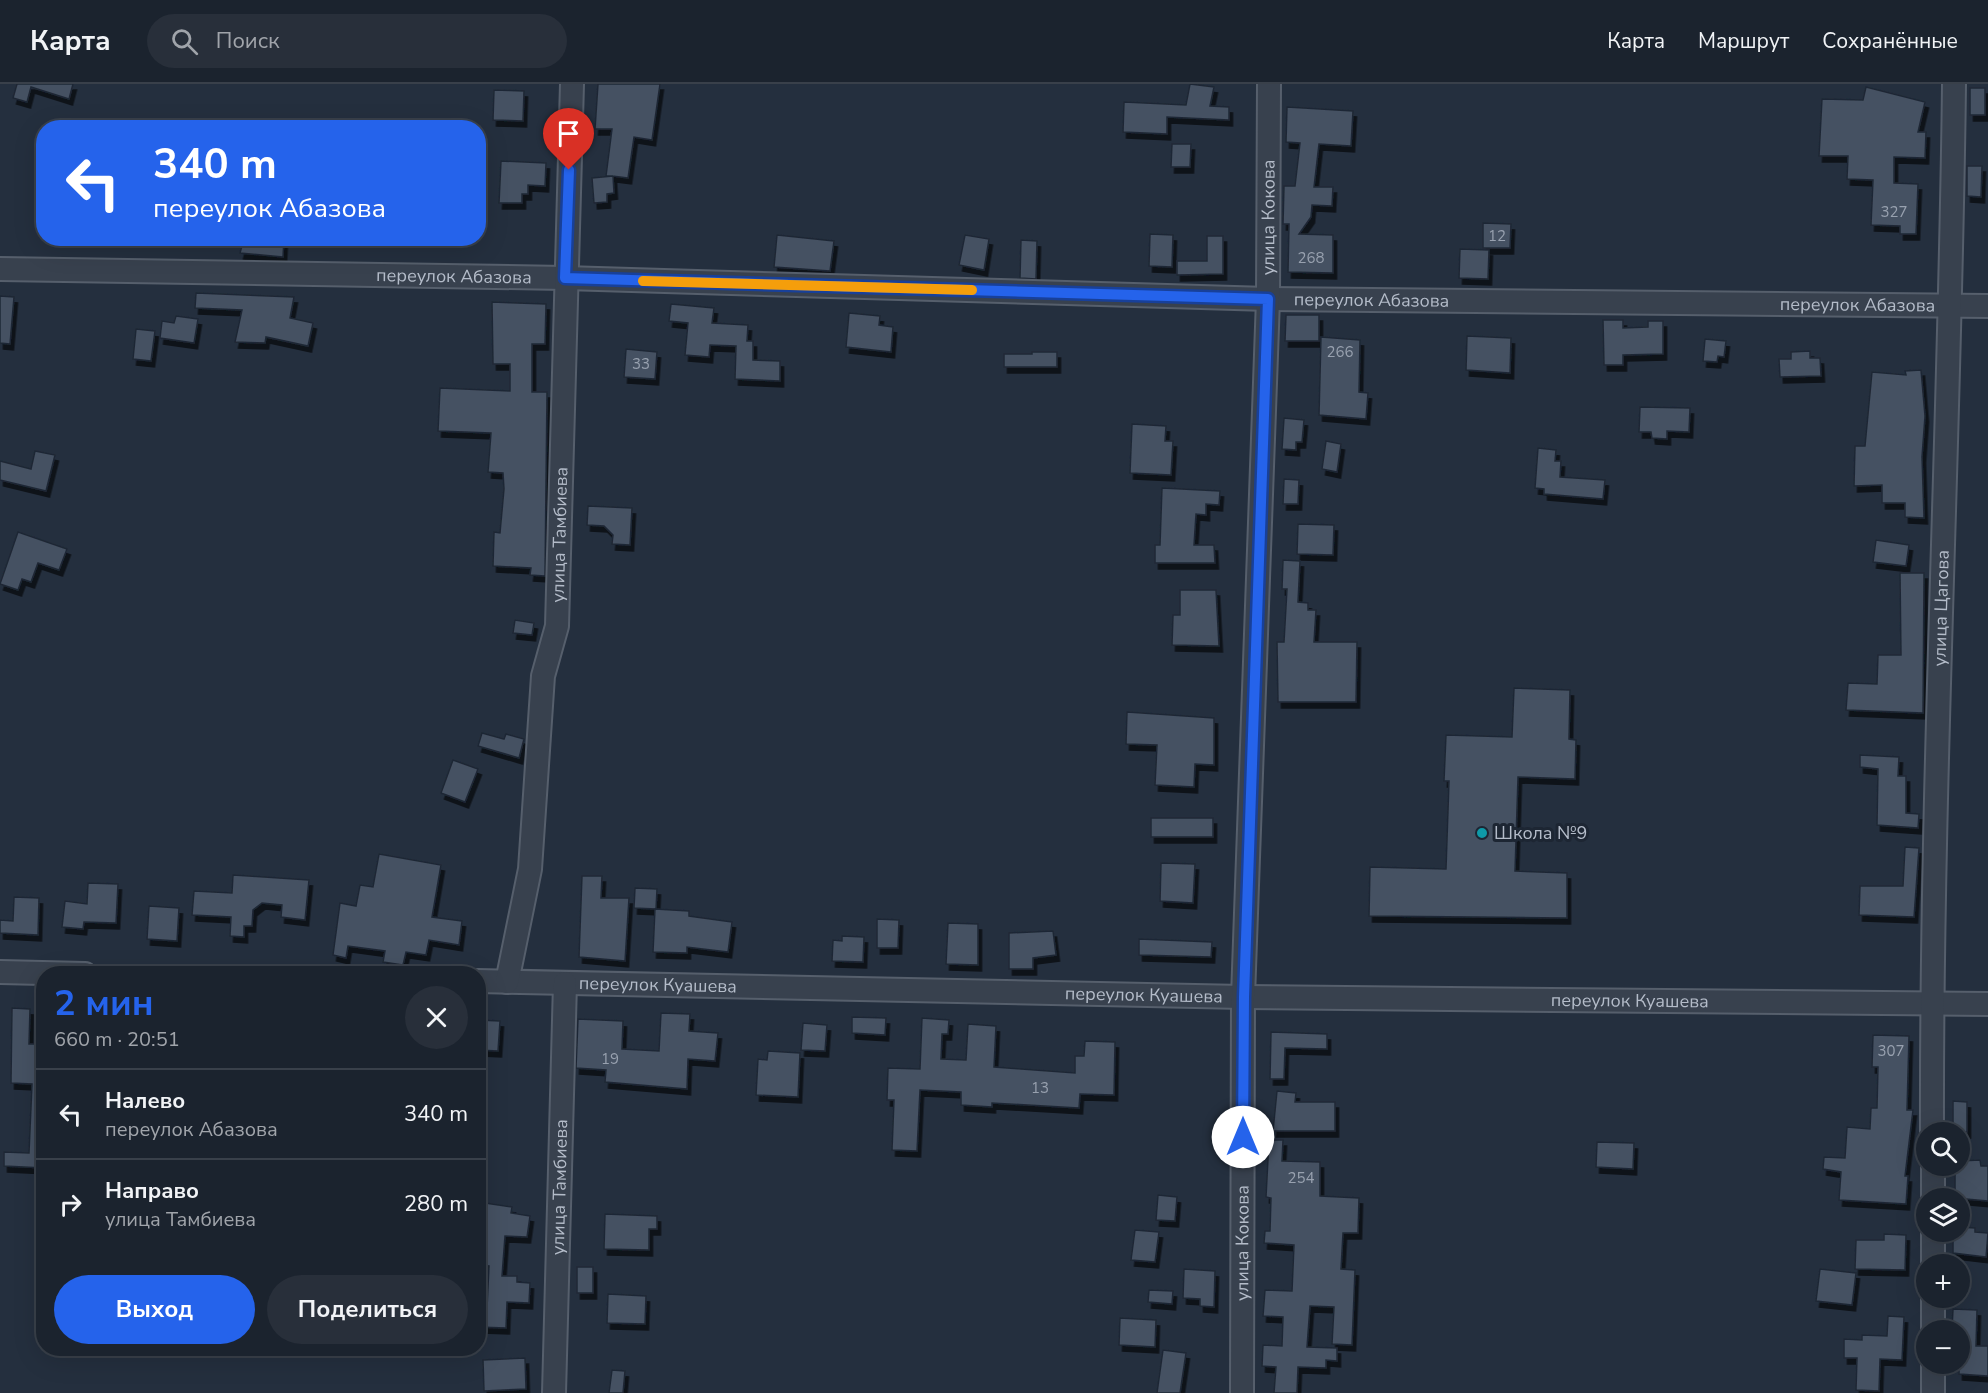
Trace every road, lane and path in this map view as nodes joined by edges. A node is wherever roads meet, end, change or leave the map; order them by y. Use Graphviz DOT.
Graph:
graph roads {
  1 [pos="572,84"];
  2 [pos="1269,84"];
  3 [pos="1954,84"];
  4 [pos="0,269"];
  5 [pos="565,278"];
  6 [pos="1268,299"];
  7 [pos="1952,305"];
  8 [pos="1988,306"];
  9 [pos="0,972"];
  10 [pos="36,973"];
  11 [pos="486,981"];
  12 [pos="507,982"];
  13 [pos="565,983"];
  14 [pos="1244,997"];
  15 [pos="1932,1003"];
  16 [pos="1988,1004"];
  17 [pos="1932,1122"];
  18 [pos="1933,1374"];
  19 [pos="554,1393"];
  20 [pos="1242,1393"];
  21 [pos="1933,1393"];
  1 -- 5 [label="street, улица Тамбиева"];
  2 -- 6 [label="street, улица Кокова"];
  3 -- 7 [label="street, улица Цагова"];
  4 -- 5 [label="street, переулок Абазова"];
  5 -- 6 [label="street, переулок Абазова"];
  5 -- 12 [label="street, улица Тамбиева"];
  6 -- 7 [label="street, переулок Абазова"];
  6 -- 14 [label="street, улица Кокова"];
  7 -- 8 [label="street, переулок Абазова"];
  7 -- 15 [label="street, улица Цагова"];
  9 -- 10 [label="street"];
  11 -- 12 [label="street, переулок Куашева"];
  12 -- 13 [label="street, переулок Куашева"];
  13 -- 14 [label="street, переулок Куашева"];
  13 -- 19 [label="street, улица Тамбиева"];
  14 -- 15 [label="street, переулок Куашева"];
  14 -- 20 [label="street, улица Кокова"];
  15 -- 16 [label="street, переулок Куашева"];
  15 -- 17 [label="street, улица Цагова"];
  18 -- 21 [label="street"];
}
